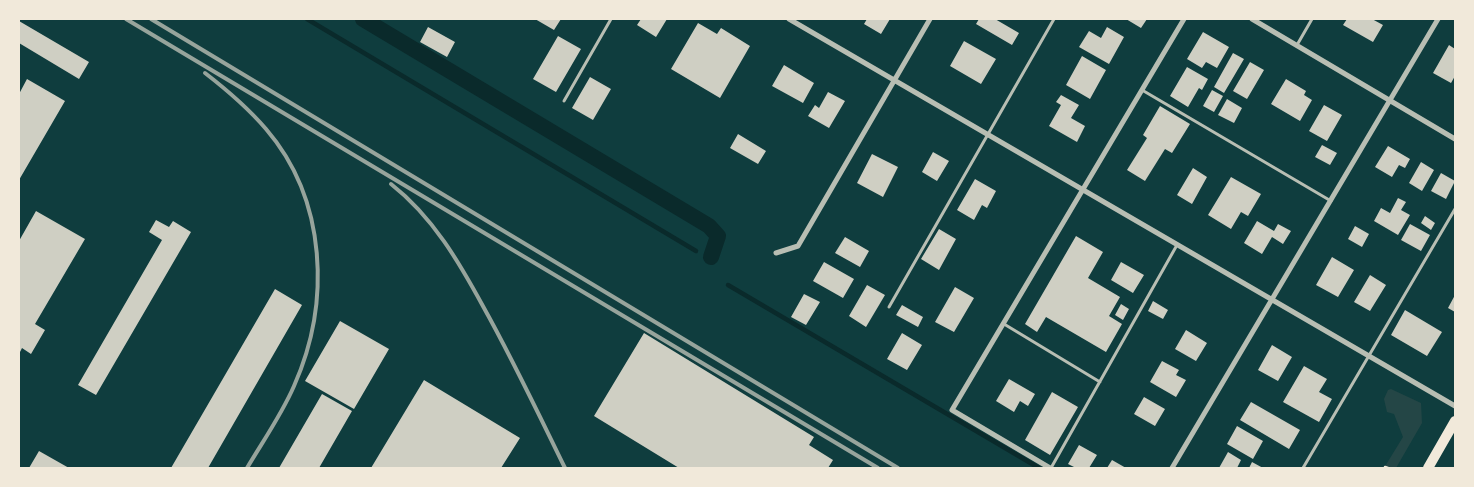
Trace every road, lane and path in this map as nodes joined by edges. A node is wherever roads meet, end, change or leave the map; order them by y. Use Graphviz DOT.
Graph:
graph roads {
  1 [pos="611,19"];
  2 [pos="789,19"];
  3 [pos="930,19"];
  4 [pos="1054,19"];
  5 [pos="1184,19"];
  6 [pos="1252,19"];
  7 [pos="1312,19"];
  8 [pos="1438,19"];
  9 [pos="799,21"];
  10 [pos="1297,46"];
  11 [pos="894,80"];
  12 [pos="1142,90"];
  13 [pos="564,101"];
  14 [pos="1390,102"];
  15 [pos="988,134"];
  16 [pos="1455,139"];
  17 [pos="1084,190"];
  18 [pos="1332,201"];
  19 [pos="1455,209"];
  20 [pos="1178,244"];
  21 [pos="776,253"];
  22 [pos="1272,298"];
  23 [pos="889,307"];
  24 [pos="1004,324"];
  25 [pos="1369,355"];
  26 [pos="1100,382"];
  27 [pos="1455,406"];
  28 [pos="1455,421"];
  29 [pos="1051,468"];
  30 [pos="1172,468"];
  31 [pos="1303,468"];
  32 [pos="1428,468"];
  1 -- 13 [label="lane"];
  2 -- 9 [label="street"];
  3 -- 11 [label="street"];
  4 -- 15 [label="lane"];
  5 -- 12 [label="street"];
  6 -- 10 [label="street"];
  7 -- 10 [label="lane"];
  8 -- 14 [label="street"];
  9 -- 11 [label="street"];
  10 -- 14 [label="street"];
  11 -- 15 [label="street"];
  11 -- 21 [label="street"];
  12 -- 17 [label="street"];
  12 -- 18 [label="lane"];
  14 -- 16 [label="street"];
  14 -- 18 [label="street"];
  15 -- 17 [label="street"];
  15 -- 23 [label="lane"];
  17 -- 20 [label="street"];
  17 -- 24 [label="street"];
  18 -- 22 [label="street"];
  19 -- 25 [label="lane"];
  20 -- 22 [label="street"];
  20 -- 26 [label="lane"];
  22 -- 25 [label="street"];
  22 -- 30 [label="street"];
  24 -- 26 [label="lane"];
  24 -- 29 [label="street"];
  25 -- 27 [label="street"];
  25 -- 31 [label="lane"];
  26 -- 29 [label="lane"];
  28 -- 32 [label="main road"];
}
